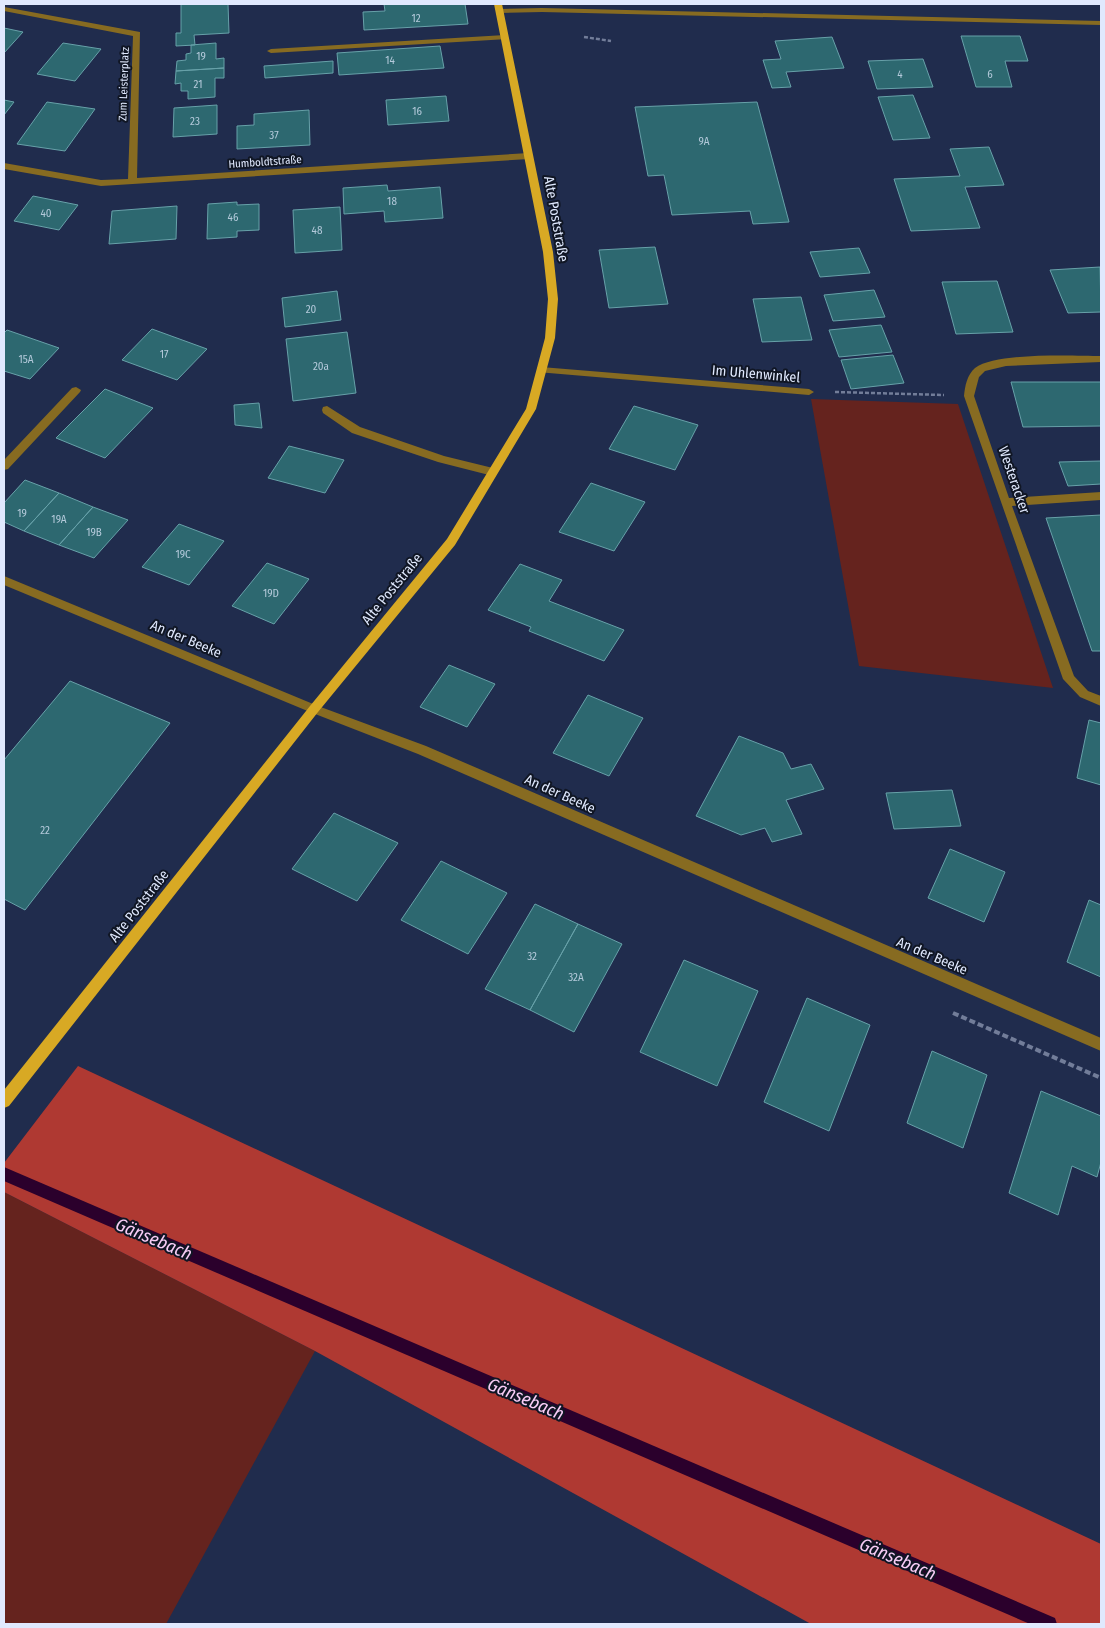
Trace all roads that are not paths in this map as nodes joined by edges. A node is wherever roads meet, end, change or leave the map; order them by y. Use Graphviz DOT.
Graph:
graph roads {
  1 [pos="686,4"];
  2 [pos="20,8"];
  3 [pos="499,8"];
  4 [pos="4,9"];
  5 [pos="688,14"];
  6 [pos="1101,23"];
  7 [pos="505,37"];
  8 [pos="271,51"];
  9 [pos="529,156"];
  10 [pos="4,166"];
  11 [pos="132,181"];
  12 [pos="1101,359"];
  13 [pos="541,370"];
  14 [pos="76,390"];
  15 [pos="809,392"];
  16 [pos="327,410"];
  17 [pos="4,466"];
  18 [pos="493,472"];
  19 [pos="1101,496"];
  20 [pos="1005,502"];
  21 [pos="4,580"];
  22 [pos="1101,701"];
  23 [pos="314,708"];
  24 [pos="1101,1045"];
  25 [pos="4,1101"];
  1 -- 5 [label="street"];
  2 -- 4 [label="street, Zum Leisterplatz"];
  2 -- 11 [label="street, Zum Leisterplatz"];
  3 -- 5 [label="street"];
  3 -- 7 [label="main road, Alte Poststraße"];
  5 -- 6 [label="street"];
  7 -- 8 [label="street"];
  7 -- 9 [label="main road, Alte Poststraße"];
  9 -- 11 [label="street, Humboldtstraße"];
  9 -- 13 [label="main road, Alte Poststraße"];
  10 -- 11 [label="street, Humboldtstraße"];
  12 -- 20 [label="street, Westeracker"];
  13 -- 15 [label="street, Im Uhlenwinkel"];
  13 -- 18 [label="main road, Alte Poststraße"];
  14 -- 17 [label="street"];
  16 -- 18 [label="street"];
  18 -- 23 [label="main road, Alte Poststraße"];
  19 -- 20 [label="street"];
  20 -- 22 [label="street, Westeracker"];
  21 -- 23 [label="street, An der Beeke"];
  23 -- 24 [label="street, An der Beeke"];
  23 -- 25 [label="main road, Alte Poststraße"];
}
